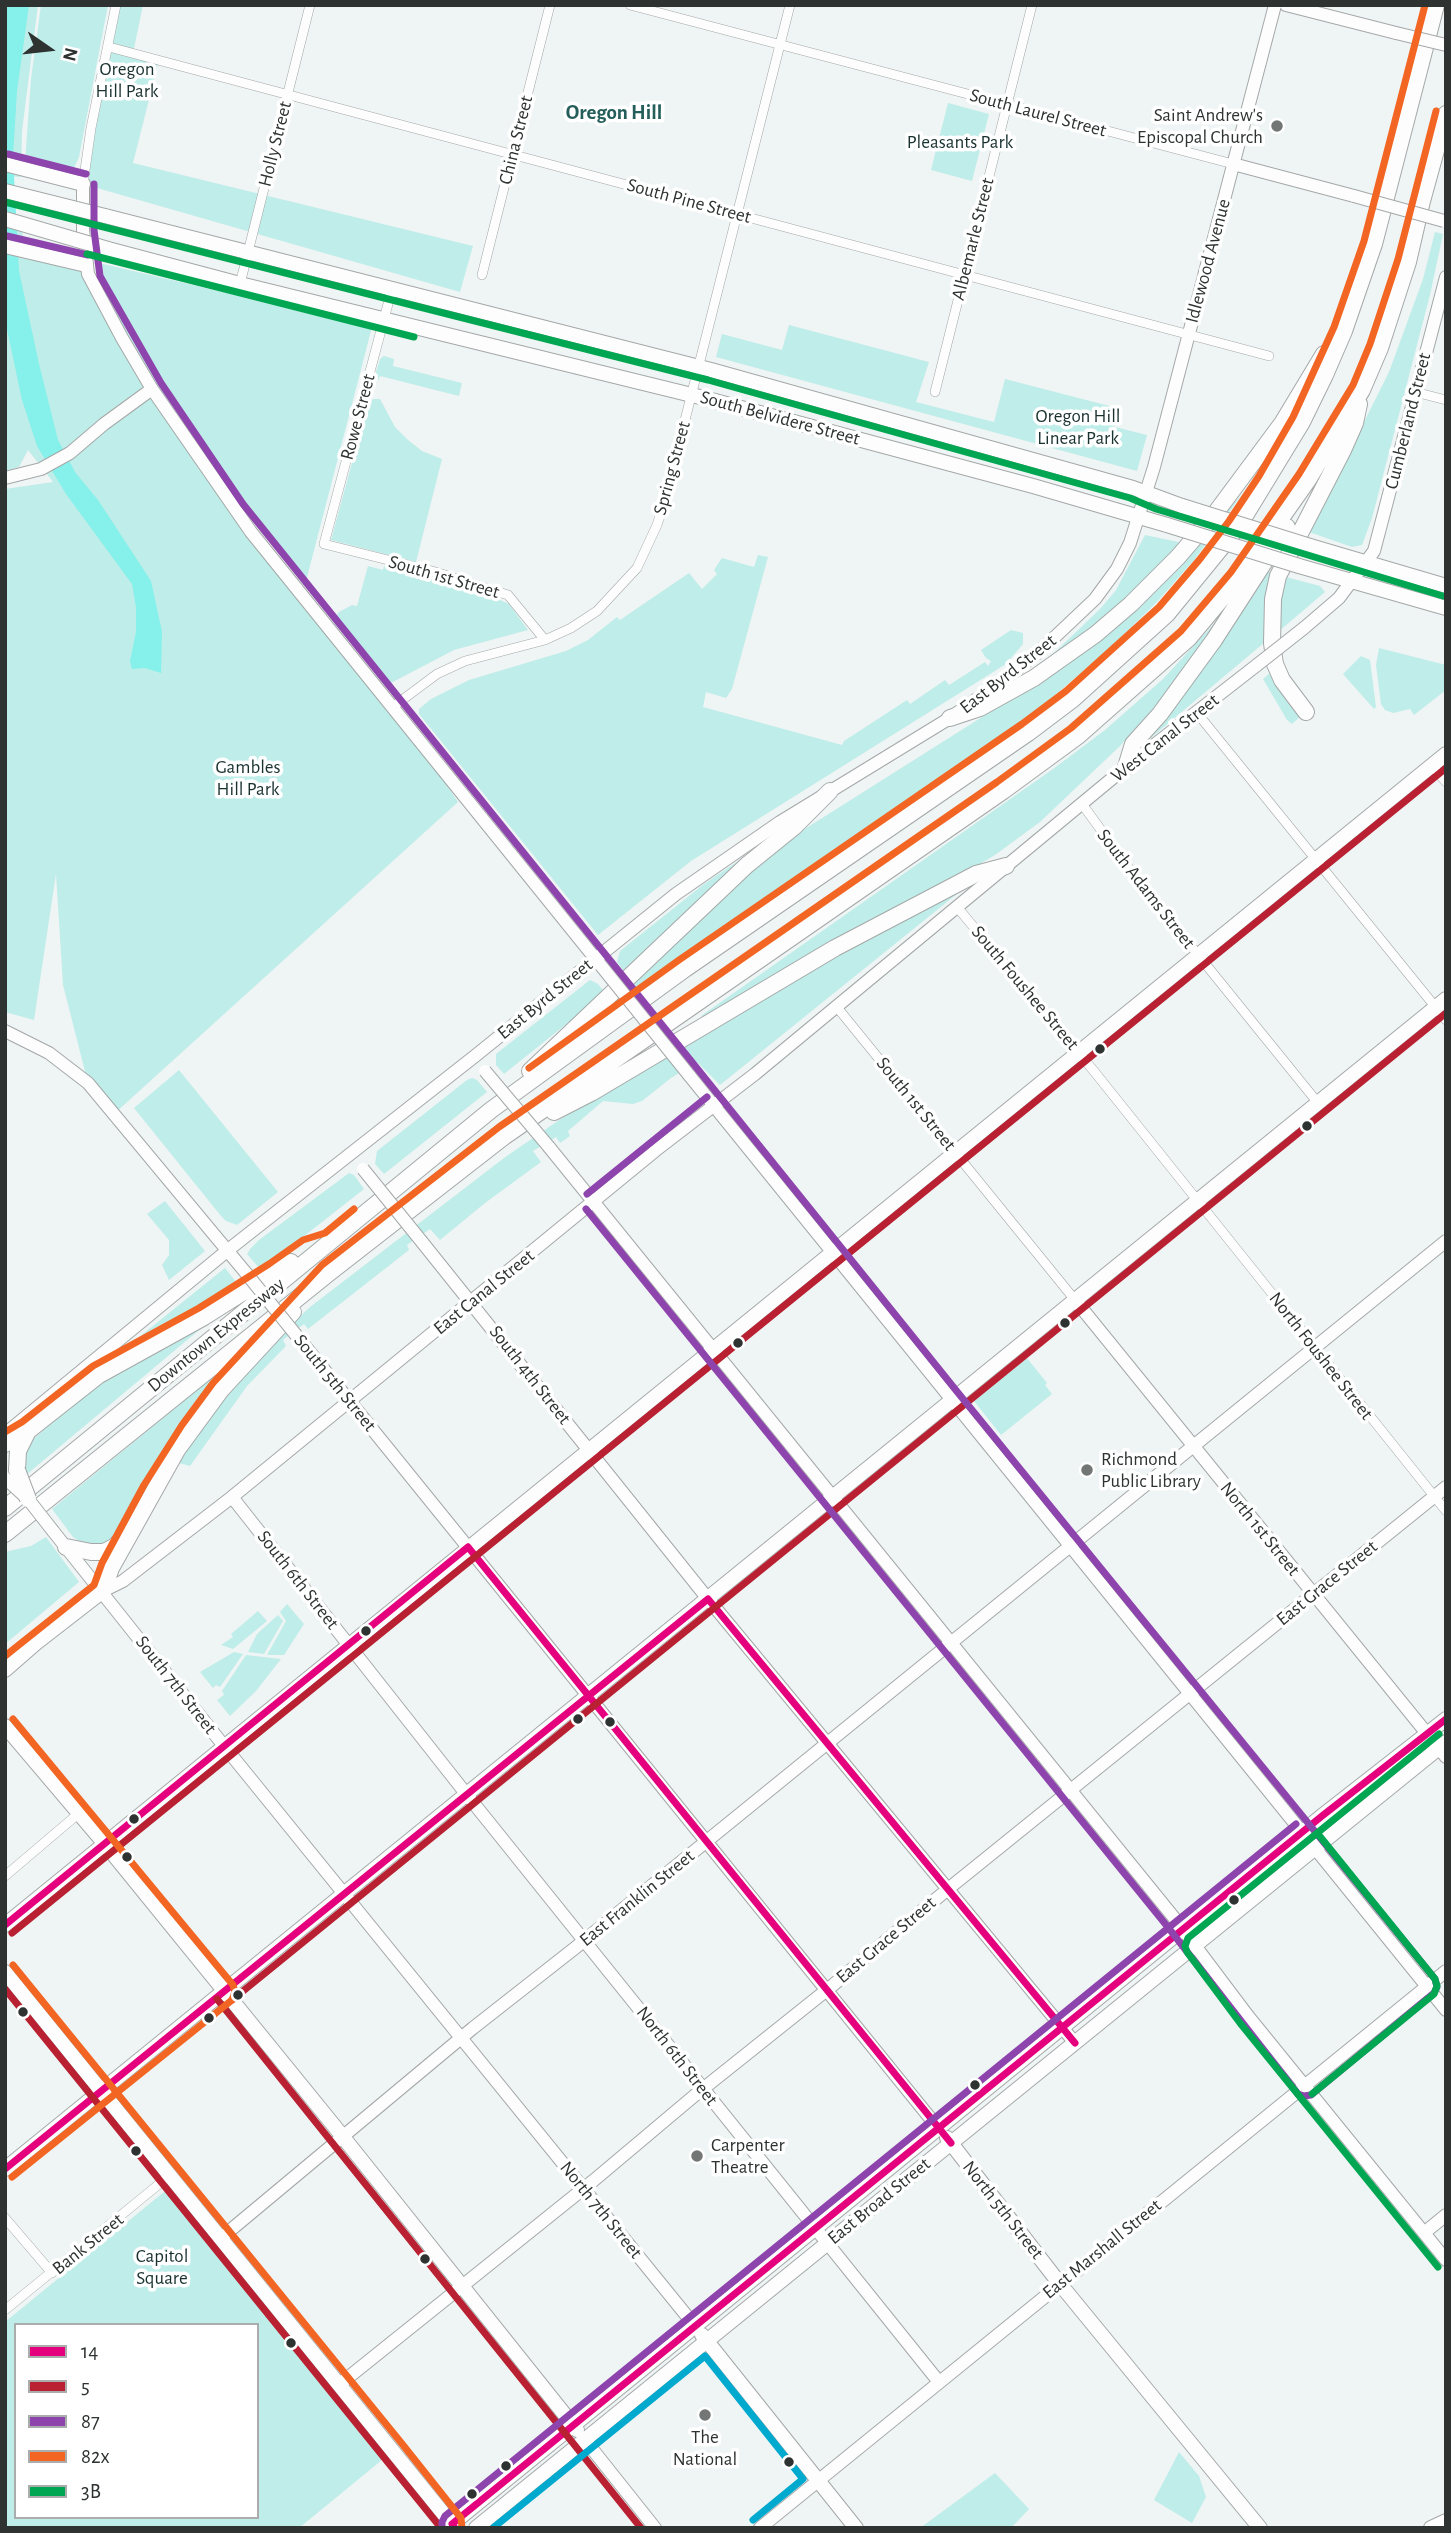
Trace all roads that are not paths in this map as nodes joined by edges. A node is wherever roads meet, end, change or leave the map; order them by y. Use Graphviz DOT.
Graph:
graph roads {
  1 [pos="116,5"];
  2 [pos="310,5"];
  3 [pos="550,5"];
  4 [pos="630,5"];
  5 [pos="790,5"];
  6 [pos="1032,5"];
  7 [pos="1275,5"];
  8 [pos="1286,5"];
  9 [pos="1436,5"];
  10 [pos="780,45"];
  11 [pos="1446,45"];
  12 [pos="109,47"];
  13 [pos="288,94"];
  14 [pos="1007,105"];
  15 [pos="1446,114"];
  16 [pos="512,154"];
  17 [pos="5,164"];
  18 [pos="1233,164"];
  19 [pos="83,184"];
  20 [pos="5,191"];
  21 [pos="737,214"];
  22 [pos="5,219"];
  23 [pos="1445,221"];
  24 [pos="1374,244"];
  25 [pos="5,246"];
  26 [pos="248,252"];
  27 [pos="86,265"];
  28 [pos="964,274"];
  29 [pos="482,275"];
  30 [pos="1446,277"];
  31 [pos="240,284"];
  32 [pos="392,289"];
  33 [pos="384,319"];
  34 [pos="1189,334"];
  35 [pos="1269,356"];
  36 [pos="698,367"];
  37 [pos="152,389"];
  38 [pos="1362,390"];
  39 [pos="935,392"];
  40 [pos="1415,392"];
  41 [pos="691,395"];
  42 [pos="1446,400"];
  43 [pos="5,478"];
  44 [pos="1308,480"];
  45 [pos="1145,493"];
  46 [pos="1138,516"];
  47 [pos="324,544"];
  48 [pos="1366,562"];
  49 [pos="1351,582"];
  50 [pos="1446,586"];
  51 [pos="1446,608"];
  52 [pos="545,640"];
  53 [pos="394,706"];
  54 [pos="1306,712"];
  55 [pos="1197,713"];
  56 [pos="950,718"];
  57 [pos="1446,754"];
  58 [pos="1432,766"];
  59 [pos="1126,767"];
  60 [pos="1446,782"];
  61 [pos="830,791"];
  62 [pos="1082,804"];
  63 [pos="1316,860"];
  64 [pos="1006,866"];
  65 [pos="957,907"];
  66 [pos="1199,956"];
  67 [pos="596,957"];
  68 [pos="1441,1003"];
  69 [pos="836,1006"];
  70 [pos="1446,1020"];
  71 [pos="5,1031"];
  72 [pos="1079,1053"];
  73 [pos="475,1056"];
  74 [pos="1318,1103"];
  75 [pos="714,1105"];
  76 [pos="491,1110"];
  77 [pos="505,1136"];
  78 [pos="956,1153"];
  79 [pos="350,1154"];
  80 [pos="1197,1201"];
  81 [pos="594,1202"];
  82 [pos="330,1242"];
  83 [pos="1443,1249"];
  84 [pos="228,1250"];
  85 [pos="833,1252"];
  86 [pos="329,1273"];
  87 [pos="1075,1300"];
  88 [pos="472,1302"];
  89 [pos="1315,1347"];
  90 [pos="712,1350"];
  91 [pos="951,1401"];
  92 [pos="350,1402"];
  93 [pos="28,1431"];
  94 [pos="5,1434"];
  95 [pos="5,1444"];
  96 [pos="1194,1447"];
  97 [pos="589,1449"];
  98 [pos="9,1475"];
  99 [pos="1446,1487"];
  100 [pos="232,1497"];
  101 [pos="1434,1497"];
  102 [pos="832,1498"];
  103 [pos="28,1499"];
  104 [pos="5,1508"];
  105 [pos="1446,1511"];
  106 [pos="137,1521"];
  107 [pos="5,1534"];
  108 [pos="1070,1546"];
  109 [pos="468,1547"];
  110 [pos="66,1548"];
  111 [pos="103,1591"];
  112 [pos="1313,1594"];
  113 [pos="708,1599"];
  114 [pos="950,1643"];
  115 [pos="349,1645"];
  116 [pos="5,1670"];
  117 [pos="1190,1694"];
  118 [pos="588,1696"];
  119 [pos="1446,1719"];
  120 [pos="5,1726"];
  121 [pos="1427,1734"];
  122 [pos="827,1742"];
  123 [pos="225,1746"];
  124 [pos="1443,1749"];
  125 [pos="1070,1791"];
  126 [pos="467,1795"];
  127 [pos="78,1814"];
  128 [pos="1303,1832"];
  129 [pos="706,1842"];
  130 [pos="105,1844"];
  131 [pos="1316,1848"];
  132 [pos="5,1876"];
  133 [pos="948,1889"];
  134 [pos="345,1894"];
  135 [pos="5,1925"];
  136 [pos="1183,1930"];
  137 [pos="584,1940"];
  138 [pos="1195,1946"];
  139 [pos="1446,1971"];
  140 [pos="5,1972"];
  141 [pos="1427,1986"];
  142 [pos="825,1990"];
  143 [pos="225,1992"];
  144 [pos="1446,2010"];
  145 [pos="1063,2029"];
  146 [pos="461,2038"];
  147 [pos="1075,2043"];
  148 [pos="1304,2086"];
  149 [pos="703,2089"];
  150 [pos="101,2091"];
  151 [pos="939,2129"];
  152 [pos="341,2136"];
  153 [pos="951,2143"];
  154 [pos="5,2169"];
  155 [pos="170,2176"];
  156 [pos="583,2189"];
  157 [pos="1446,2215"];
  158 [pos="5,2218"];
  159 [pos="815,2228"];
  160 [pos="1424,2233"];
  161 [pos="221,2238"];
  162 [pos="828,2243"];
  163 [pos="1446,2260"];
  164 [pos="52,2273"];
  165 [pos="1060,2284"];
  166 [pos="462,2287"];
  167 [pos="5,2310"];
  168 [pos="695,2326"];
  169 [pos="707,2341"];
  170 [pos="939,2382"];
  171 [pos="340,2384"];
  172 [pos="573,2426"];
  173 [pos="585,2440"];
  174 [pos="818,2481"];
  175 [pos="1446,2521"];
  176 [pos="452,2526"];
  177 [pos="476,2528"];
  178 [pos="655,2528"];
  179 [pos="760,2528"];
  180 [pos="856,2528"];
  181 [pos="1260,2528"];
  182 [pos="1431,2528"];
  1 -- 12 [label="street"];
  2 -- 13 [label="street, Holly Street"];
  3 -- 16 [label="street, China Street"];
  4 -- 10 [label="street, South Laurel Street"];
  5 -- 10 [label="street, Spring Street"];
  6 -- 14 [label="street, Albemarle Street"];
  7 -- 18 [label="street, Idlewood Avenue"];
  8 -- 11 [label="street, bridge"];
  9 -- 24 [label="highway, Downtown Expressway"];
  10 -- 14 [label="street, South Laurel Street"];
  10 -- 21 [label="street, Spring Street"];
  12 -- 13 [label="street, South Pine Street"];
  12 -- 19 [label="street"];
  13 -- 16 [label="street, South Pine Street"];
  13 -- 26 [label="street, Holly Street"];
  14 -- 18 [label="street, South Laurel Street"];
  14 -- 28 [label="street, Albemarle Street"];
  15 -- 38 [label="highway, Downtown Expressway"];
  16 -- 21 [label="street, South Pine Street"];
  16 -- 29 [label="street, China Street"];
  17 -- 19 [label="main road"];
  18 -- 23 [label="street, South Laurel Street, bridge"];
  18 -- 34 [label="street, Idlewood Avenue"];
  19 -- 27 [label="street"];
  20 -- 26 [label="main road, South Belvidere Street, bridge"];
  21 -- 28 [label="street, South Pine Street"];
  21 -- 36 [label="street, Spring Street"];
  22 -- 31 [label="main road, South Belvidere Street, bridge"];
  24 -- 56 [label="highway"];
  24 -- 76 [label="highway, Downtown Expressway"];
  25 -- 27 [label="main road"];
  26 -- 31 [label="street, Holly Street"];
  26 -- 32 [label="main road, South Belvidere Street"];
  27 -- 37 [label="street"];
  28 -- 34 [label="street, South Pine Street"];
  28 -- 39 [label="street, Albemarle Street"];
  30 -- 40 [label="street, Cumberland Street"];
  31 -- 33 [label="main road, South Belvidere Street"];
  32 -- 33 [label="street, Rowe Street"];
  32 -- 36 [label="main road, South Belvidere Street"];
  33 -- 41 [label="main road, South Belvidere Street"];
  33 -- 47 [label="street, Rowe Street"];
  34 -- 35 [label="street, South Pine Street"];
  34 -- 45 [label="street, Idlewood Avenue"];
  36 -- 41 [label="street, Spring Street"];
  36 -- 45 [label="main road, South Belvidere Street"];
  37 -- 43 [label="street"];
  37 -- 53 [label="street"];
  38 -- 44 [label="highway, Downtown Expressway"];
  38 -- 54 [label="highway"];
  40 -- 42 [label="street"];
  40 -- 48 [label="street, Cumberland Street"];
  41 -- 46 [label="main road, South Belvidere Street"];
  41 -- 52 [label="street, Spring Street"];
  44 -- 59 [label="highway"];
  44 -- 77 [label="highway, Downtown Expressway"];
  45 -- 46 [label="street, Idlewood Avenue"];
  45 -- 48 [label="main road, South Belvidere Street, bridge"];
  46 -- 49 [label="main road, South Belvidere Street, bridge"];
  46 -- 56 [label="street, East Byrd Street"];
  47 -- 52 [label="street, South 1st Street"];
  48 -- 49 [label="street, West Canal Street"];
  48 -- 50 [label="main road, South Belvidere Street"];
  49 -- 51 [label="main road, South Belvidere Street"];
  49 -- 55 [label="street, West Canal Street, bridge"];
  52 -- 53 [label="street, Spring Street"];
  53 -- 67 [label="street"];
  55 -- 59 [label="street, West Canal Street"];
  55 -- 63 [label="street"];
  56 -- 61 [label="street, East Byrd Street"];
  57 -- 58 [label="main road"];
  58 -- 60 [label="street"];
  58 -- 63 [label="main road"];
  59 -- 62 [label="street, West Canal Street"];
  61 -- 67 [label="street, East Byrd Street"];
  61 -- 76 [label="highway"];
  62 -- 64 [label="street, West Canal Street"];
  62 -- 66 [label="street, South Adams Street"];
  63 -- 66 [label="main road"];
  63 -- 68 [label="street"];
  64 -- 65 [label="street, West Canal Street"];
  64 -- 77 [label="highway"];
  65 -- 69 [label="street, East Canal Street"];
  65 -- 72 [label="street, South Foushee Street"];
  66 -- 72 [label="main road"];
  66 -- 74 [label="street, South Adams Street"];
  67 -- 73 [label="street, East Byrd Street"];
  67 -- 75 [label="street, bridge"];
  68 -- 70 [label="street"];
  68 -- 74 [label="main road"];
  69 -- 75 [label="street, East Canal Street"];
  69 -- 78 [label="street, South 1st Street"];
  71 -- 84 [label="street, South 5th Street"];
  72 -- 78 [label="main road"];
  72 -- 80 [label="street, South Foushee Street"];
  73 -- 79 [label="street, East Byrd Street"];
  73 -- 81 [label="street, bridge"];
  74 -- 80 [label="main road"];
  75 -- 81 [label="street, East Canal Street"];
  75 -- 85 [label="street"];
  76 -- 82 [label="highway, Downtown Expressway"];
  77 -- 86 [label="highway, Downtown Expressway"];
  78 -- 85 [label="main road"];
  78 -- 87 [label="street, South 1st Street"];
  79 -- 84 [label="street, East Byrd Street"];
  79 -- 88 [label="street, South 4th Street, bridge"];
  80 -- 87 [label="main road"];
  80 -- 89 [label="street, North Foushee Street"];
  81 -- 88 [label="street, East Canal Street"];
  81 -- 90 [label="street"];
  82 -- 93 [label="highway"];
  82 -- 104 [label="highway, Downtown Expressway"];
  83 -- 89 [label="street, East Franklin Street"];
  84 -- 92 [label="street, South 5th Street, bridge"];
  84 -- 94 [label="street, East Byrd Street"];
  85 -- 90 [label="main road"];
  85 -- 91 [label="street"];
  86 -- 106 [label="highway"];
  86 -- 107 [label="highway, Downtown Expressway"];
  87 -- 91 [label="main road"];
  87 -- 96 [label="street, North 1st Street"];
  88 -- 92 [label="street, East Canal Street"];
  88 -- 97 [label="street, South 4th Street"];
  89 -- 96 [label="street, East Franklin Street"];
  89 -- 101 [label="street, North Foushee Street"];
  90 -- 97 [label="main road"];
  90 -- 102 [label="street"];
  91 -- 102 [label="main road"];
  91 -- 108 [label="street"];
  92 -- 100 [label="street, East Canal Street"];
  92 -- 109 [label="street, South 5th Street"];
  93 -- 95 [label="highway"];
  93 -- 98 [label="highway"];
  96 -- 108 [label="street, East Franklin Street"];
  96 -- 112 [label="street, North 1st Street"];
  97 -- 109 [label="main road"];
  97 -- 113 [label="street, South 4th Street"];
  98 -- 103 [label="highway, bridge"];
  99 -- 101 [label="street, East Grace Street"];
  100 -- 111 [label="street, East Canal Street"];
  100 -- 115 [label="street, South 6th Street"];
  101 -- 105 [label="street, North Foushee Street"];
  101 -- 112 [label="street, East Grace Street"];
  102 -- 113 [label="main road"];
  102 -- 114 [label="street"];
  103 -- 110 [label="street, South 7th Street, bridge"];
  106 -- 110 [label="highway"];
  106 -- 111 [label="highway"];
  108 -- 114 [label="street, East Franklin Street"];
  108 -- 117 [label="street"];
  109 -- 115 [label="main road"];
  109 -- 118 [label="street, South 5th Street"];
  110 -- 111 [label="street, South 7th Street"];
  111 -- 116 [label="main road, East Canal Street"];
  111 -- 123 [label="street, South 7th Street"];
  112 -- 117 [label="street, East Grace Street"];
  112 -- 121 [label="street, North 1st Street"];
  113 -- 118 [label="main road"];
  113 -- 122 [label="street, South 4th Street"];
  114 -- 122 [label="street, East Franklin Street"];
  114 -- 125 [label="street"];
  115 -- 123 [label="main road"];
  115 -- 126 [label="street, South 6th Street"];
  117 -- 125 [label="street, East Grace Street"];
  117 -- 128 [label="street"];
  118 -- 126 [label="main road"];
  118 -- 129 [label="street, North 5th Street"];
  119 -- 121 [label="main road, East Broad Street"];
  120 -- 127 [label="main road"];
  121 -- 124 [label="street, North 1st Street"];
  121 -- 128 [label="main road, East Broad Street"];
  122 -- 129 [label="street, East Franklin Street"];
  122 -- 133 [label="street, South 4th Street"];
  123 -- 130 [label="main road"];
  123 -- 134 [label="street, South 7th Street"];
  124 -- 131 [label="main road, East Broad Street"];
  125 -- 133 [label="street, East Grace Street"];
  125 -- 136 [label="street"];
  126 -- 134 [label="main road"];
  126 -- 137 [label="street, North 6th Street"];
  127 -- 130 [label="main road"];
  127 -- 132 [label="street"];
  128 -- 131 [label="street"];
  128 -- 136 [label="main road, East Broad Street"];
  129 -- 137 [label="street, East Franklin Street"];
  129 -- 142 [label="street, North 5th Street"];
  130 -- 135 [label="main road"];
  130 -- 143 [label="main road"];
  131 -- 138 [label="main road, East Broad Street"];
  131 -- 141 [label="street"];
  133 -- 142 [label="street, East Grace Street"];
  133 -- 145 [label="street, South 4th Street"];
  134 -- 143 [label="main road"];
  134 -- 146 [label="street, North 7th Street"];
  136 -- 138 [label="street"];
  136 -- 145 [label="main road, East Broad Street"];
  137 -- 146 [label="street, East Franklin Street"];
  137 -- 149 [label="street, North 6th Street"];
  138 -- 147 [label="main road, East Broad Street"];
  138 -- 148 [label="street"];
  139 -- 141 [label="street, East Marshall Street"];
  140 -- 150 [label="main road"];
  141 -- 144 [label="street"];
  141 -- 148 [label="street, East Marshall Street"];
  142 -- 149 [label="street, East Grace Street"];
  142 -- 151 [label="street, North 5th Street"];
  143 -- 150 [label="main road"];
  143 -- 152 [label="main road"];
  145 -- 147 [label="street, South 4th Street"];
  145 -- 151 [label="main road, East Broad Street"];
  146 -- 152 [label="street, East Franklin Street"];
  146 -- 156 [label="street, North 7th Street"];
  147 -- 153 [label="main road, East Broad Street"];
  148 -- 160 [label="street"];
  148 -- 165 [label="street, East Marshall Street"];
  149 -- 156 [label="street, East Grace Street"];
  149 -- 159 [label="street, North 6th Street"];
  150 -- 154 [label="main road"];
  150 -- 155 [label="main road"];
  151 -- 153 [label="main road, North 5th Street"];
  151 -- 159 [label="main road, East Broad Street"];
  152 -- 161 [label="street, East Franklin Street"];
  152 -- 166 [label="main road"];
  153 -- 162 [label="main road, East Broad Street"];
  153 -- 165 [label="main road, North 5th Street"];
  155 -- 161 [label="main road"];
  155 -- 164 [label="street, Bank Street"];
  156 -- 166 [label="street, East Grace Street"];
  156 -- 168 [label="street, North 7th Street"];
  157 -- 160 [label="street"];
  158 -- 164 [label="street"];
  159 -- 162 [label="street, North 6th Street"];
  159 -- 168 [label="main road, East Broad Street"];
  160 -- 163 [label="street"];
  161 -- 171 [label="main road"];
  162 -- 169 [label="main road, East Broad Street"];
  162 -- 170 [label="street, North 6th Street"];
  164 -- 167 [label="street, Bank Street"];
  165 -- 170 [label="street, East Marshall Street"];
  165 -- 181 [label="main road, North 5th Street"];
  166 -- 171 [label="street, East Grace Street"];
  166 -- 172 [label="main road"];
  168 -- 169 [label="main road, North 7th Street"];
  168 -- 172 [label="main road, East Broad Street"];
  169 -- 173 [label="main road, East Broad Street"];
  169 -- 174 [label="main road, North 7th Street"];
  170 -- 174 [label="street, East Marshall Street"];
  171 -- 176 [label="main road"];
  172 -- 173 [label="main road"];
  172 -- 176 [label="main road, East Broad Street"];
  173 -- 177 [label="main road, East Broad Street"];
  173 -- 178 [label="street"];
  174 -- 179 [label="street, East Marshall Street"];
  174 -- 180 [label="main road, North 7th Street"];
  175 -- 182 [label="main road"];
}
